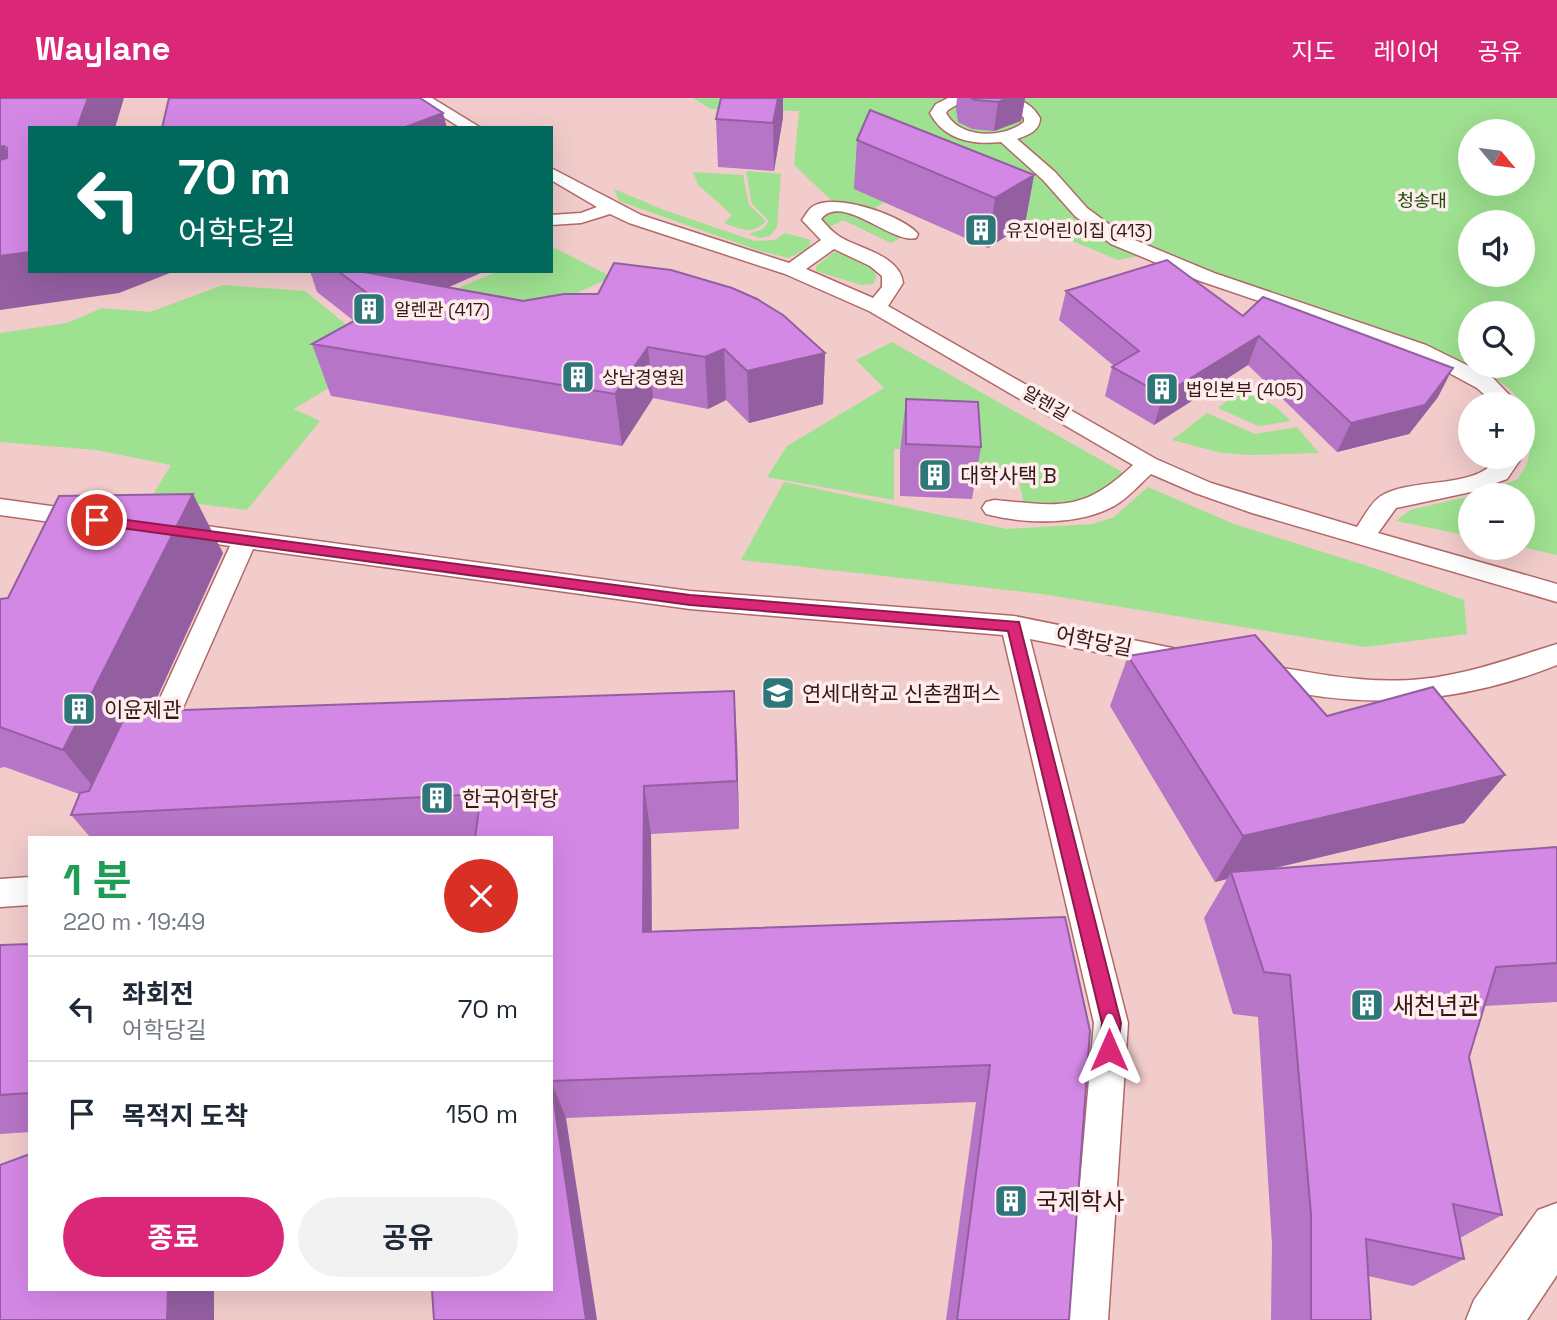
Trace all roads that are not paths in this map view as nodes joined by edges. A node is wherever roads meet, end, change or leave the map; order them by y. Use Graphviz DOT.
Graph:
graph roads {
  1 [pos="421,98"];
  2 [pos="1001,98"];
  3 [pos="952,99"];
  4 [pos="470,126"];
  5 [pos="1005,137"];
  6 [pos="553,174"];
  7 [pos="610,207"];
  8 [pos="553,220"];
  9 [pos="909,234"];
  10 [pos="832,241"];
  11 [pos="792,271"];
  12 [pos="876,307"];
  13 [pos="1494,392"];
  14 [pos="1149,464"];
  15 [pos="1503,469"];
  16 [pos="0,507"];
  17 [pos="994,508"];
  18 [pos="111,522"];
  19 [pos="151,527"];
  20 [pos="1363,536"];
  21 [pos="245,539"];
  22 [pos="1557,593"];
  23 [pos="1014,626"];
  24 [pos="1557,654"];
  25 [pos="145,764"];
  26 [pos="28,891"];
  27 [pos="0,893"];
  28 [pos="1557,1229"];
  29 [pos="1088,1320"];
  30 [pos="1493,1320"];
  1 -- 4 [label="lane"];
  2 -- 5 [label="lane"];
  3 -- 5 [label="lane"];
  5 -- 13 [label="lane"];
  6 -- 7 [label="lane, 알렌길"];
  7 -- 8 [label="lane"];
  7 -- 11 [label="lane, 알렌길"];
  9 -- 10 [label="lane"];
  10 -- 11 [label="lane"];
  10 -- 12 [label="lane"];
  11 -- 12 [label="lane, 알렌길"];
  12 -- 14 [label="lane, 알렌길"];
  14 -- 17 [label="lane"];
  14 -- 20 [label="lane, 알렌길"];
  15 -- 20 [label="lane"];
  16 -- 18 [label="lane"];
  19 -- 21 [label="lane, 어학당길"];
  20 -- 22 [label="lane, 알렌길"];
  21 -- 23 [label="lane, 어학당길"];
  21 -- 25 [label="lane"];
  23 -- 24 [label="lane, 어학당길"];
  23 -- 29 [label="lane"];
  26 -- 27 [label="lane"];
  28 -- 30 [label="street"];
}
